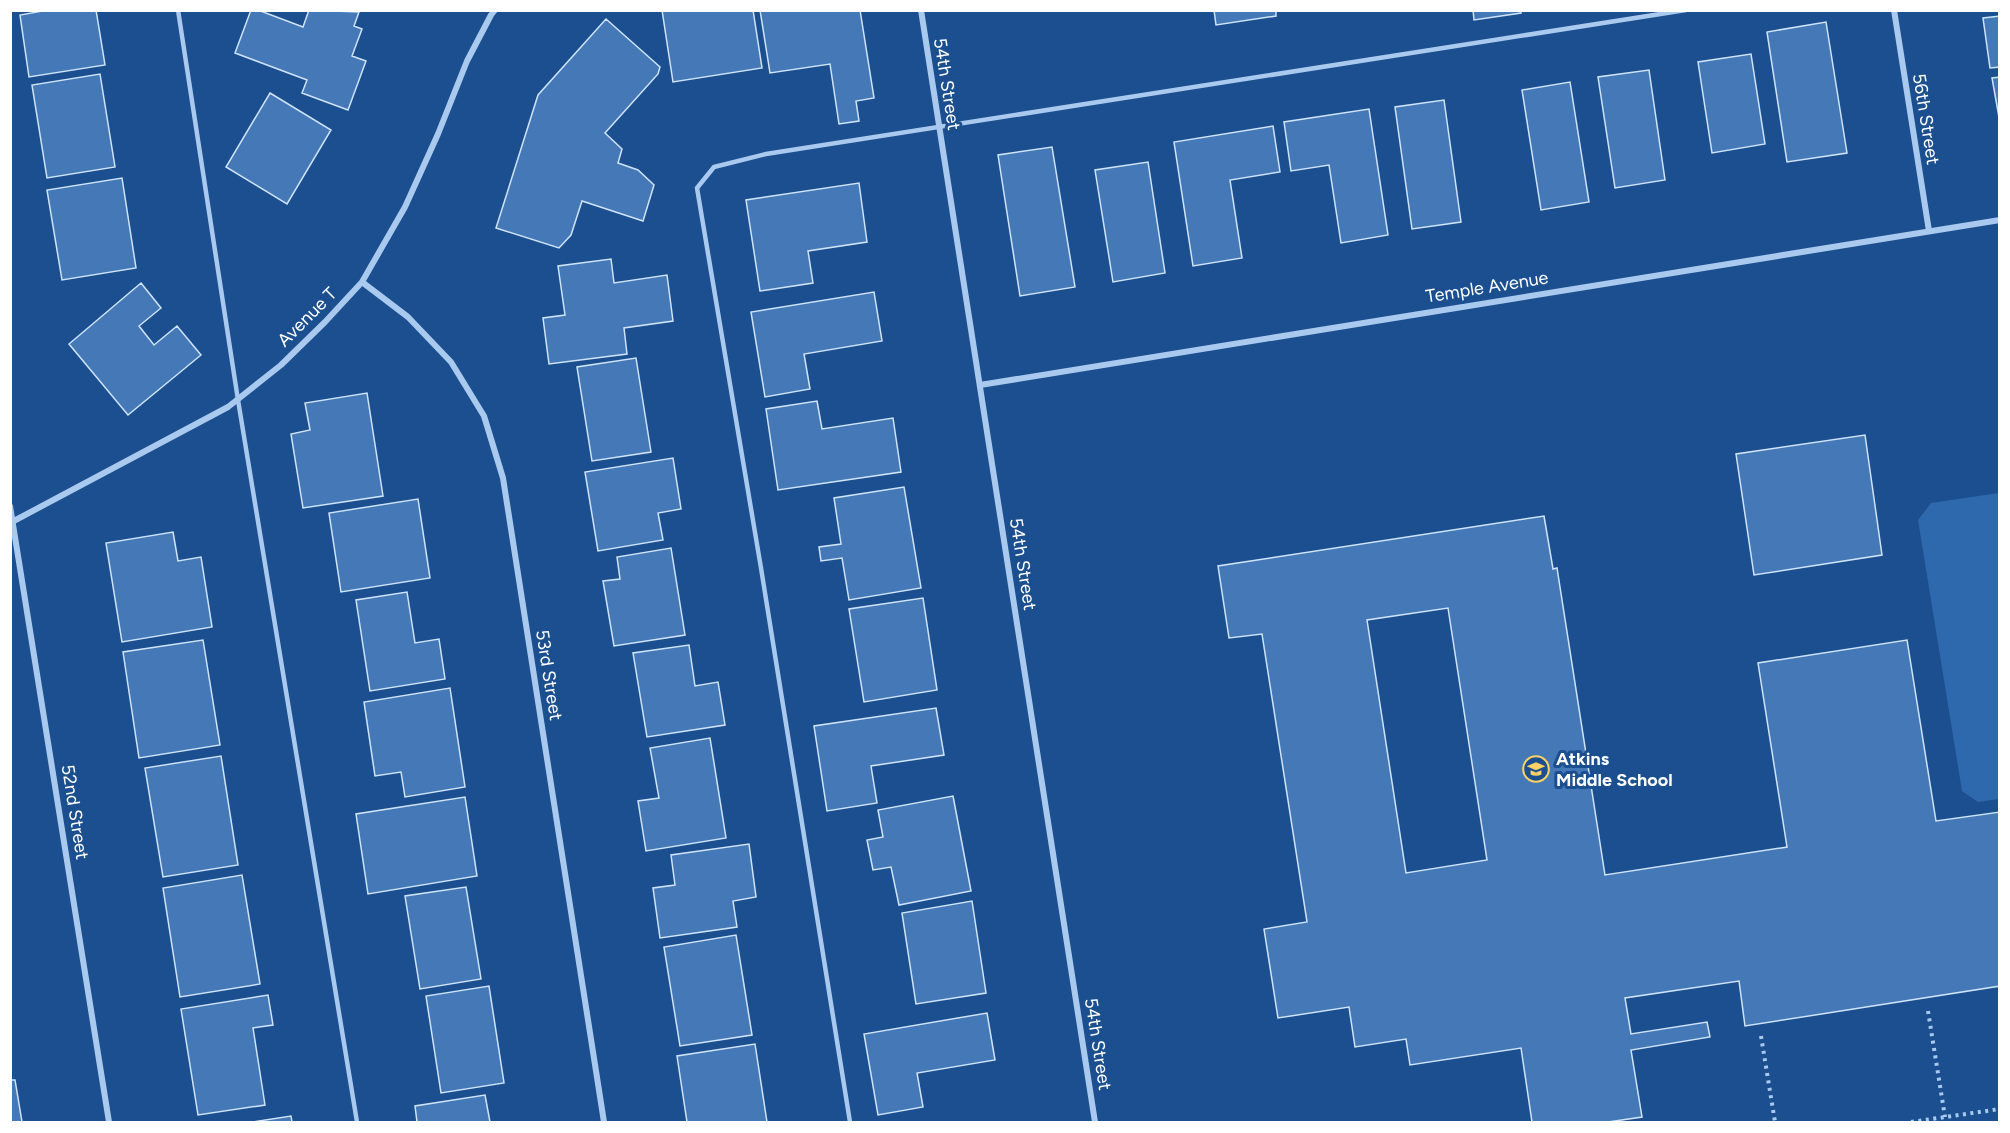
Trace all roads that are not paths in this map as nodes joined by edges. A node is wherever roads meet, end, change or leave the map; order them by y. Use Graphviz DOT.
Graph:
graph roads {
  1 [pos="178,10"];
  2 [pos="483,10"];
  3 [pos="921,10"];
  4 [pos="1686,10"];
  5 [pos="1894,10"];
  6 [pos="493,13"];
  7 [pos="939,128"];
  8 [pos="2000,220"];
  9 [pos="1929,231"];
  10 [pos="362,282"];
  11 [pos="980,385"];
  12 [pos="238,400"];
  13 [pos="10,506"];
  14 [pos="12,523"];
  15 [pos="109,1122"];
  16 [pos="357,1122"];
  17 [pos="604,1122"];
  18 [pos="850,1122"];
  19 [pos="1095,1122"];
  1 -- 12 [label="lane"];
  2 -- 6 [label="street"];
  3 -- 7 [label="street, 54th Street"];
  4 -- 7 [label="lane"];
  5 -- 9 [label="street, 56th Street"];
  6 -- 10 [label="street, Avenue T"];
  7 -- 11 [label="street, 54th Street"];
  7 -- 18 [label="lane"];
  8 -- 9 [label="street, Temple Avenue"];
  9 -- 11 [label="street, Temple Avenue"];
  10 -- 12 [label="street, Avenue T"];
  10 -- 17 [label="street, 53rd Street"];
  11 -- 19 [label="street, 54th Street"];
  12 -- 14 [label="street, Avenue T"];
  12 -- 16 [label="lane"];
  13 -- 14 [label="street, 52nd Street"];
  14 -- 15 [label="street, 52nd Street"];
}
